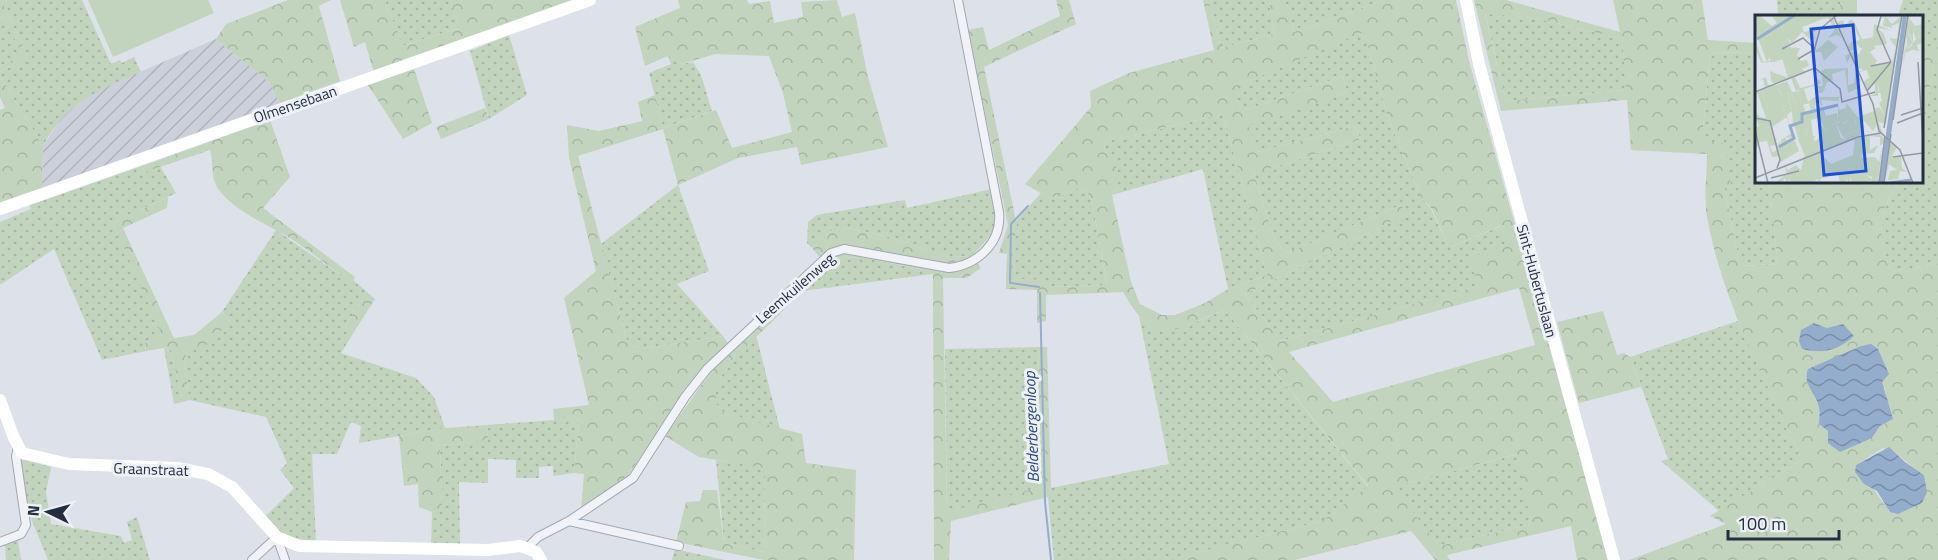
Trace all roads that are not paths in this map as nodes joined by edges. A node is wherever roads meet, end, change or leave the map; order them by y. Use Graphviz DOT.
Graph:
graph roads {
  1 [pos="590,0"];
  2 [pos="958,0"];
  3 [pos="1467,0"];
  4 [pos="0,209"];
  5 [pos="0,400"];
  6 [pos="18,447"];
  7 [pos="570,521"];
  8 [pos="277,537"];
  9 [pos="0,542"];
  10 [pos="679,546"];
  11 [pos="528,547"];
  12 [pos="252,560"];
  13 [pos="285,560"];
  14 [pos="542,560"];
  15 [pos="1614,560"];
  1 -- 4 [label="street, Olmensebaan"];
  2 -- 7 [label="street, Leemkuilenweg"];
  3 -- 15 [label="street, Sint-Hubertuslaan"];
  5 -- 6 [label="street"];
  6 -- 8 [label="street, Graanstraat"];
  6 -- 9 [label="street"];
  7 -- 10 [label="street"];
  7 -- 11 [label="street, Leemkuilenweg"];
  8 -- 11 [label="street, Graanstraat"];
  8 -- 12 [label="street"];
  8 -- 13 [label="street"];
  11 -- 14 [label="street"];
}
